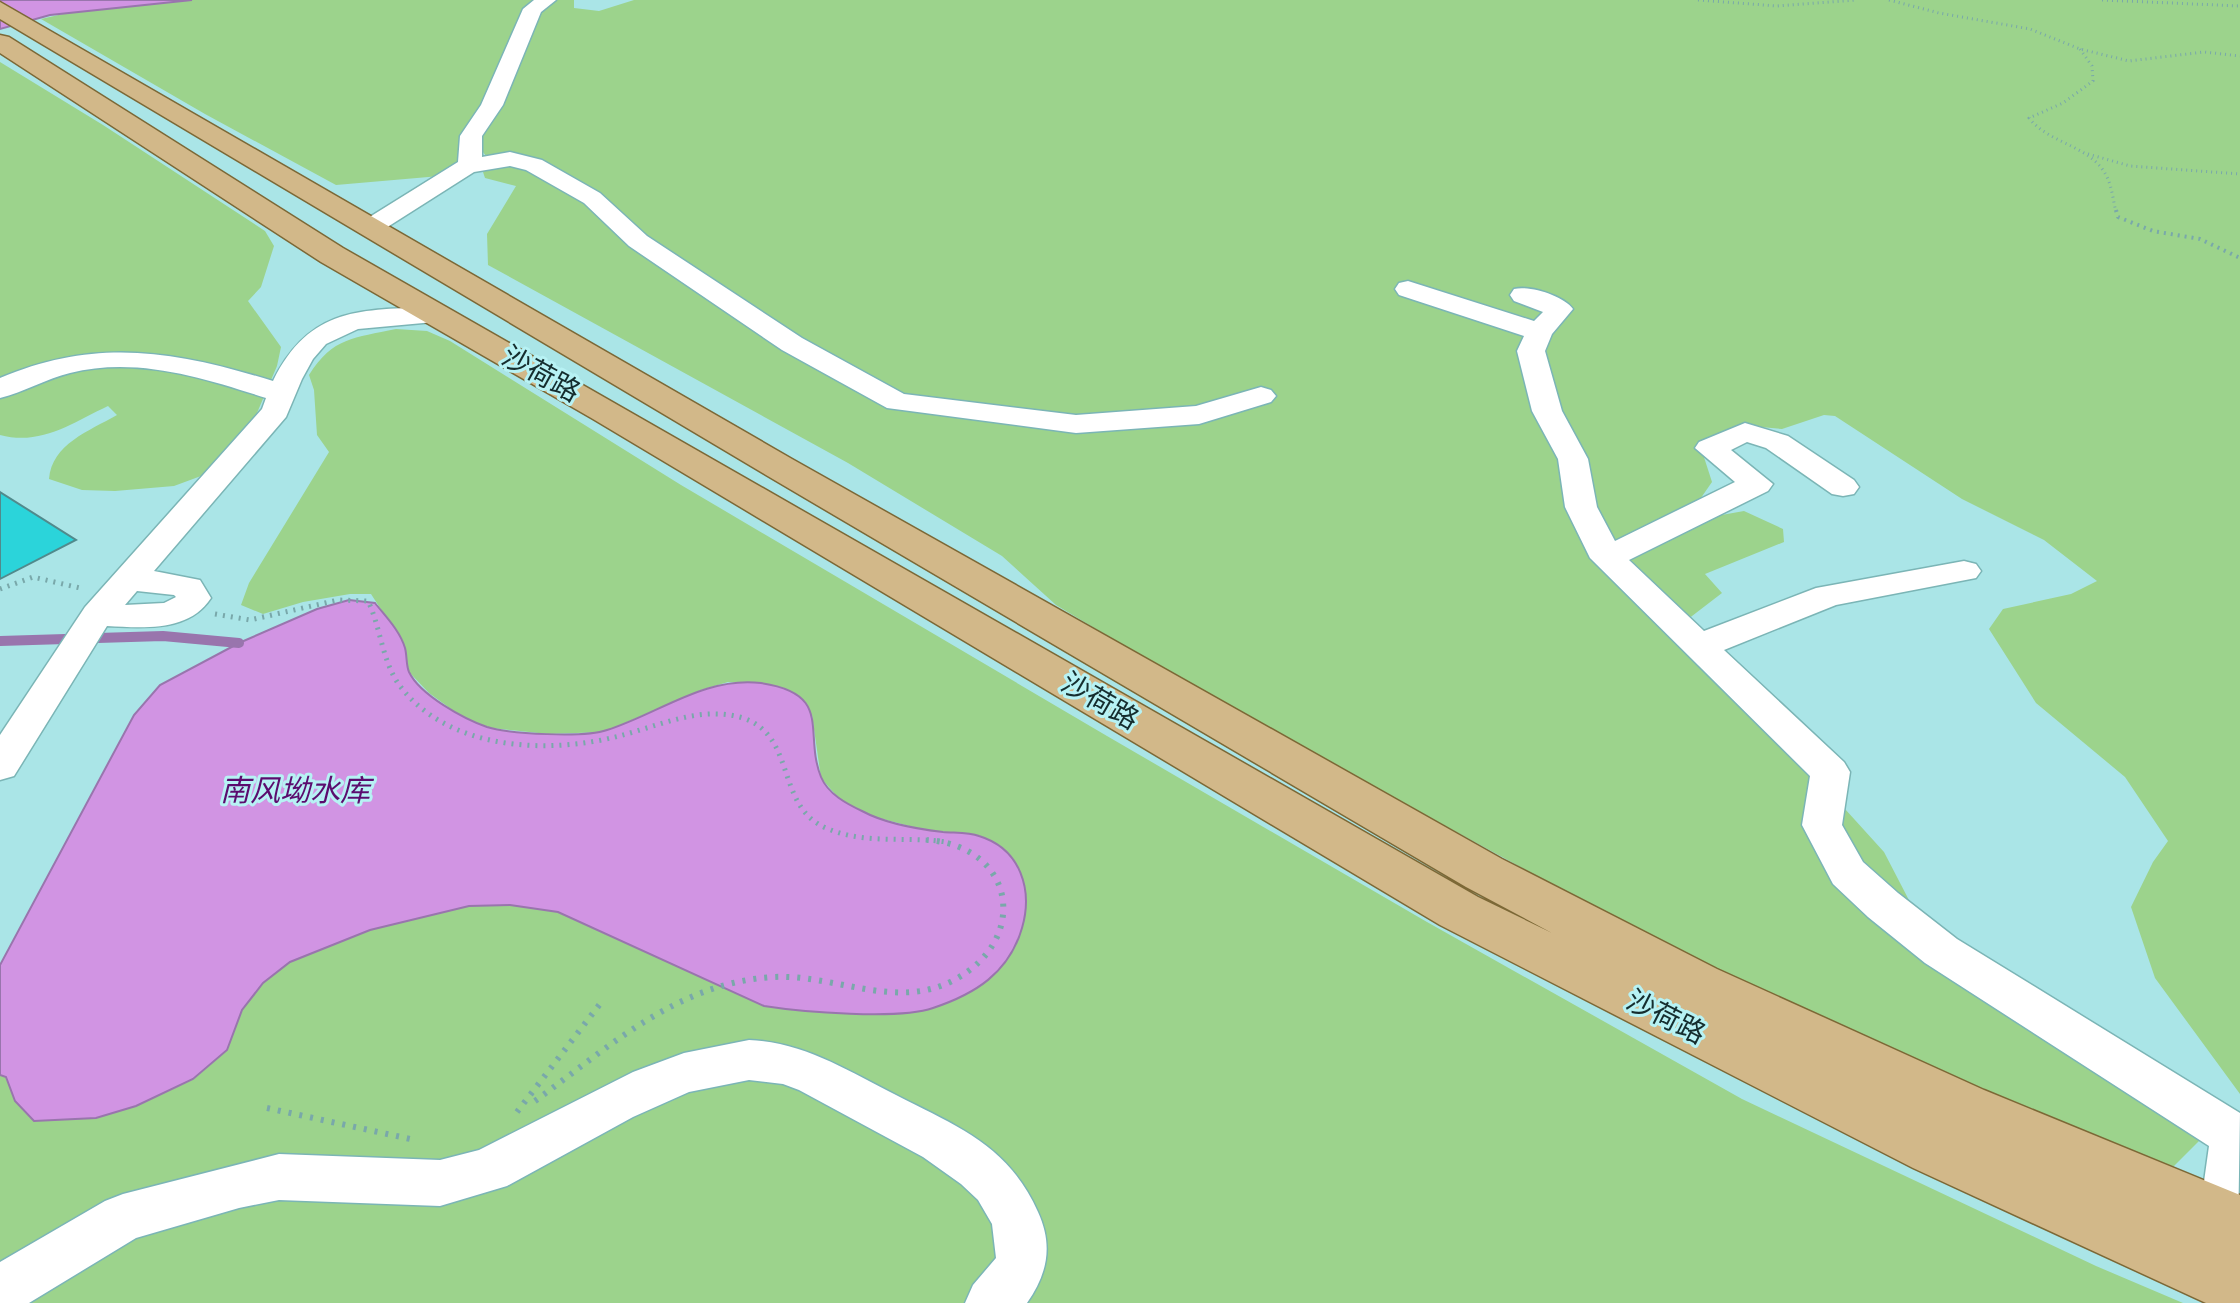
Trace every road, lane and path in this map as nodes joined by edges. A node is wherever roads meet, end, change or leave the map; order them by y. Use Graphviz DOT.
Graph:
graph roads {
  1 [pos="547,0"];
  2 [pos="1698,0"];
  3 [pos="1856,0"];
  4 [pos="1889,0"];
  5 [pos="2102,0"];
  6 [pos="2240,6"];
  7 [pos="12,27"];
  8 [pos="2080,49"];
  9 [pos="2240,56"];
  10 [pos="2083,152"];
  11 [pos="467,166"];
  12 [pos="2240,174"];
  13 [pos="369,228"];
  14 [pos="2240,258"];
  15 [pos="1408,289"];
  16 [pos="1523,295"];
  17 [pos="435,315"];
  18 [pos="1539,332"];
  19 [pos="0,389"];
  20 [pos="281,393"];
  21 [pos="1261,396"];
  22 [pos="1843,487"];
  23 [pos="1607,558"];
  24 [pos="1964,571"];
  25 [pos="0,589"];
  26 [pos="107,604"];
  27 [pos="187,608"];
  28 [pos="1700,646"];
  29 [pos="0,766"];
  30 [pos="603,1000"];
  31 [pos="267,1108"];
  32 [pos="514,1115"];
  33 [pos="505,1120"];
  34 [pos="2237,1138"];
  35 [pos="425,1141"];
  36 [pos="2230,1221"];
  37 [pos="2240,1286"];
  38 [pos="0,1291"];
  39 [pos="992,1303"];
  1 -- 11 [label="lane"];
  2 -- 3 [label="path"];
  4 -- 8 [label="path"];
  5 -- 6 [label="path"];
  7 -- 13 [label="main road, 沙荷路"];
  7 -- 17 [label="main road, 沙荷路"];
  8 -- 9 [label="path"];
  8 -- 10 [label="path"];
  10 -- 12 [label="path"];
  10 -- 14 [label="path"];
  11 -- 13 [label="lane"];
  11 -- 21 [label="lane"];
  13 -- 36 [label="main road, 沙荷路"];
  15 -- 18 [label="lane"];
  16 -- 18 [label="lane"];
  17 -- 20 [label="lane"];
  17 -- 37 [label="main road, 沙荷路"];
  18 -- 23 [label="lane"];
  19 -- 20 [label="lane"];
  20 -- 26 [label="lane"];
  22 -- 23 [label="lane"];
  23 -- 28 [label="lane"];
  24 -- 28 [label="lane"];
  25 -- 26 [label="path"];
  26 -- 27 [label="lane"];
  26 -- 27 [label="lane"];
  26 -- 29 [label="lane"];
  27 -- 32 [label="path"];
  28 -- 34 [label="lane"];
  30 -- 32 [label="path"];
  31 -- 35 [label="path"];
  32 -- 33 [label="path"];
  34 -- 36 [label="lane"];
  38 -- 39 [label="lane"];
}
